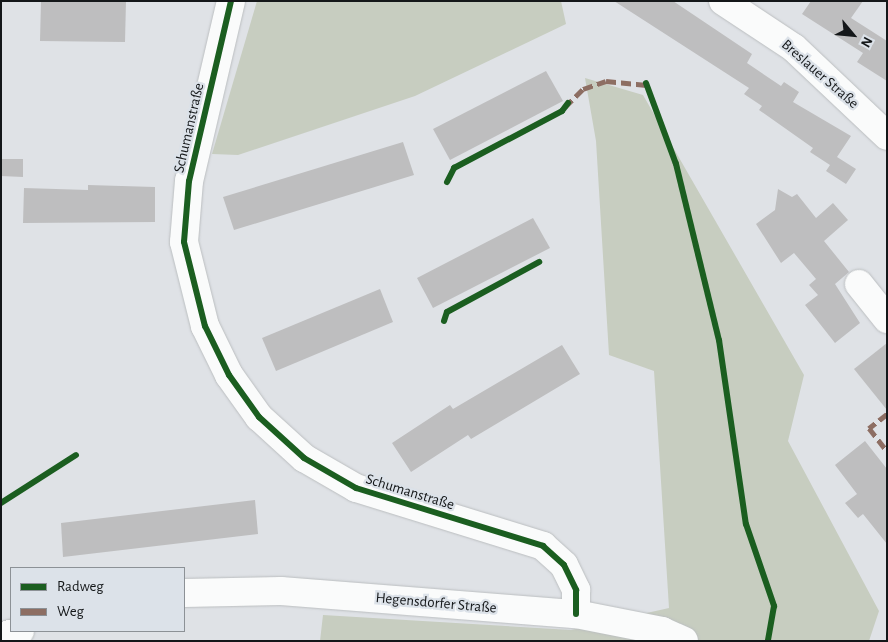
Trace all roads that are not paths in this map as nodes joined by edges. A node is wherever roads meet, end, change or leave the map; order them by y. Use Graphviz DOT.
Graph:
graph roads {
  1 [pos="231,1"];
  2 [pos="723,1"];
  3 [pos="887,136"];
  4 [pos="859,284"];
  5 [pos="887,319"];
  6 [pos="185,593"];
  7 [pos="576,614"];
  8 [pos="17,632"];
  9 [pos="1,637"];
  10 [pos="684,641"];
  1 -- 7 [label="street, Schumanstraße"];
  2 -- 3 [label="street, Breslauer Straße"];
  4 -- 5 [label="street"];
  6 -- 7 [label="street, Hegensdorfer Straße"];
  7 -- 10 [label="street, Hegensdorfer Straße"];
  8 -- 9 [label="street"];
}
